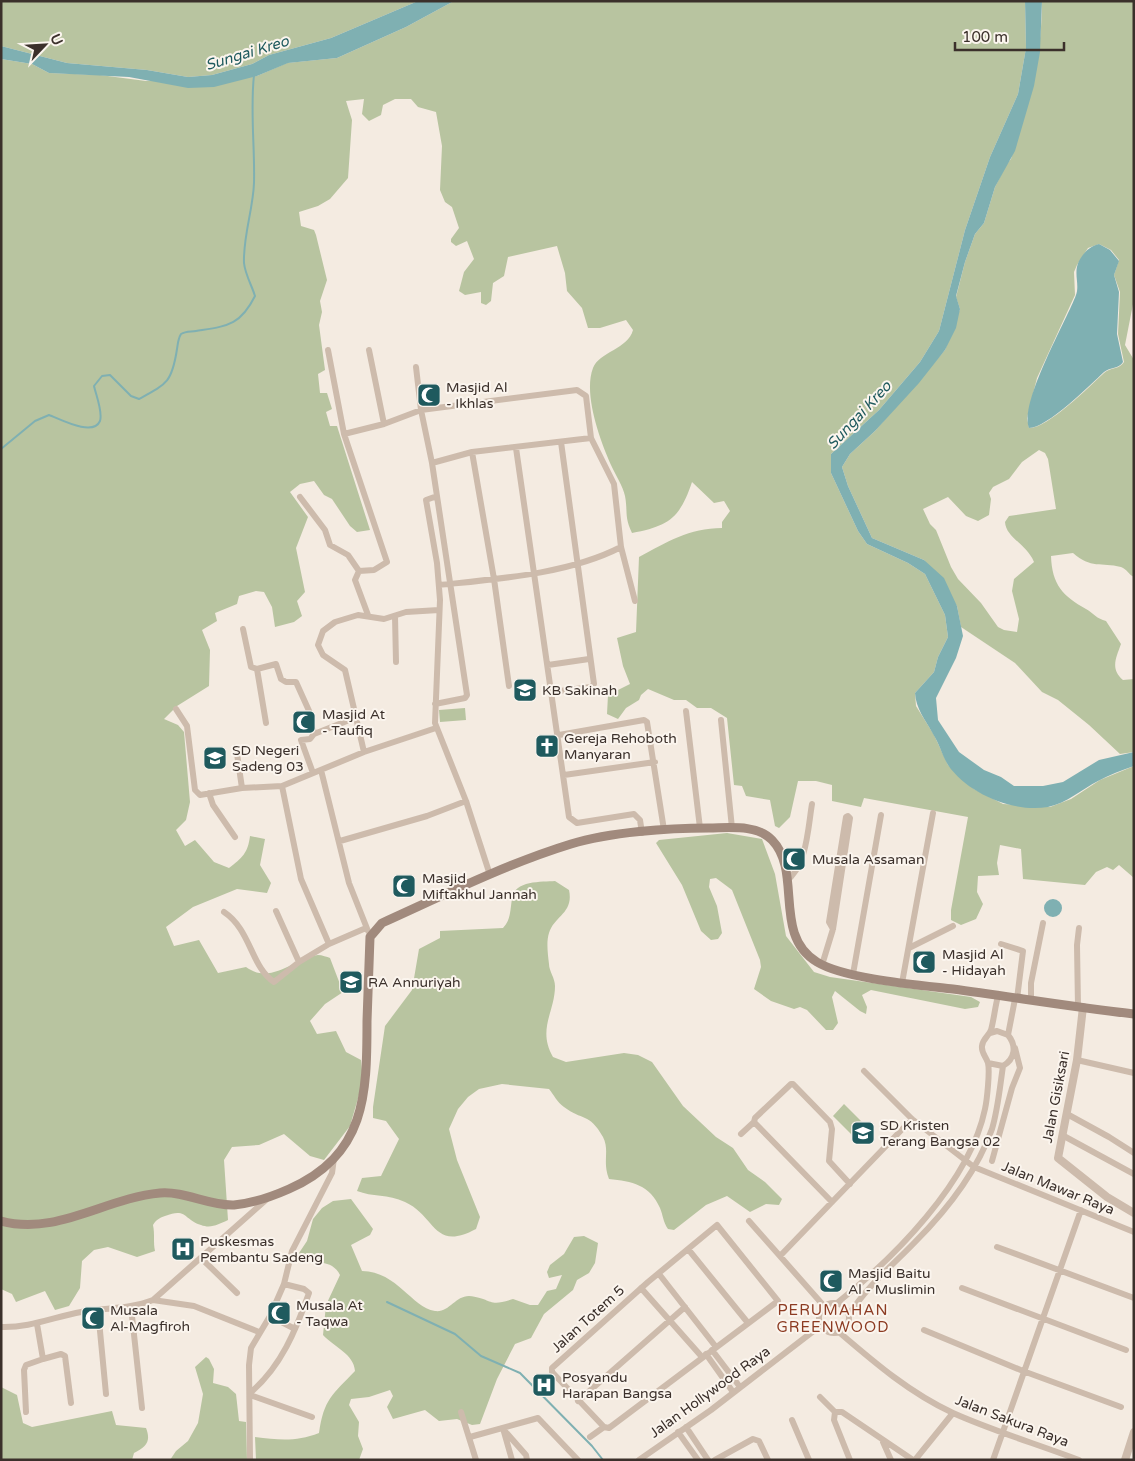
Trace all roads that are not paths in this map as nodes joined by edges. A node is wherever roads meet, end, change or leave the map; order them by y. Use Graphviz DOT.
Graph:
graph roads {
  1 [pos="328,350"];
  2 [pos="369,350"];
  3 [pos="416,367"];
  4 [pos="421,410"];
  5 [pos="384,424"];
  6 [pos="344,434"];
  7 [pos="591,438"];
  8 [pos="561,442"];
  9 [pos="516,448"];
  10 [pos="472,452"];
  11 [pos="432,463"];
  12 [pos="300,496"];
  13 [pos="437,496"];
  14 [pos="621,547"];
  15 [pos="577,564"];
  16 [pos="359,570"];
  17 [pos="535,572"];
  18 [pos="494,579"];
  19 [pos="450,584"];
  20 [pos="439,585"];
  21 [pos="635,601"];
  22 [pos="439,610"];
  23 [pos="368,615"];
  24 [pos="395,616"];
  25 [pos="243,628"];
  26 [pos="589,659"];
  27 [pos="396,662"];
  28 [pos="548,665"];
  29 [pos="257,669"];
  30 [pos="508,686"];
  31 [pos="552,692"];
  32 [pos="435,704"];
  33 [pos="176,709"];
  34 [pos="686,711"];
  35 [pos="357,717"];
  36 [pos="721,720"];
  37 [pos="266,724"];
  38 [pos="436,728"];
  39 [pos="314,734"];
  40 [pos="559,735"];
  41 [pos="236,747"];
  42 [pos="364,752"];
  43 [pos="655,762"];
  44 [pos="321,770"];
  45 [pos="313,773"];
  46 [pos="564,775"];
  47 [pos="282,786"];
  48 [pos="242,788"];
  49 [pos="209,794"];
  50 [pos="466,801"];
  51 [pos="812,804"];
  52 [pos="933,813"];
  53 [pos="881,815"];
  54 [pos="700,828"];
  55 [pos="732,828"];
  56 [pos="664,830"];
  57 [pos="642,833"];
  58 [pos="235,837"];
  59 [pos="340,841"];
  60 [pos="490,875"];
  61 [pos="786,881"];
  62 [pos="276,911"];
  63 [pos="224,912"];
  64 [pos="1043,923"];
  65 [pos="953,926"];
  66 [pos="366,928"];
  67 [pos="1079,928"];
  68 [pos="833,929"];
  69 [pos="370,937"];
  70 [pos="329,944"];
  71 [pos="1001,944"];
  72 [pos="909,948"];
  73 [pos="298,962"];
  74 [pos="822,965"];
  75 [pos="853,974"];
  76 [pos="902,983"];
  77 [pos="998,996"];
  78 [pos="1016,999"];
  79 [pos="1031,1001"];
  80 [pos="1080,1007"];
  81 [pos="1134,1014"];
  82 [pos="990,1032"];
  83 [pos="1008,1036"];
  84 [pos="1014,1047"];
  85 [pos="1078,1060"];
  86 [pos="988,1063"];
  87 [pos="1003,1066"];
  88 [pos="864,1071"];
  89 [pos="1134,1073"];
  90 [pos="1067,1114"];
  91 [pos="912,1119"];
  92 [pos="754,1122"];
  93 [pos="980,1127"];
  94 [pos="992,1130"];
  95 [pos="741,1134"];
  96 [pos="1062,1135"];
  97 [pos="1134,1153"];
  98 [pos="334,1158"];
  99 [pos="964,1160"];
  100 [pos="992,1161"];
  101 [pos="974,1167"];
  102 [pos="1134,1174"];
  103 [pos="850,1184"];
  104 [pos="268,1198"];
  105 [pos="832,1202"];
  106 [pos="1081,1210"];
  107 [pos="1134,1213"];
  108 [pos="1,1221"];
  109 [pos="749,1221"];
  110 [pos="1134,1232"];
  111 [pos="909,1235"];
  112 [pos="916,1241"];
  113 [pos="997,1247"];
  114 [pos="688,1250"];
  115 [pos="780,1256"];
  116 [pos="201,1258"];
  117 [pos="1059,1271"];
  118 [pos="659,1274"];
  119 [pos="284,1284"];
  120 [pos="641,1288"];
  121 [pos="962,1288"];
  122 [pos="237,1293"];
  123 [pos="1134,1298"];
  124 [pos="153,1300"];
  125 [pos="836,1303"];
  126 [pos="824,1306"];
  127 [pos="131,1307"];
  128 [pos="686,1308"];
  129 [pos="98,1310"];
  130 [pos="849,1315"];
  131 [pos="270,1316"];
  132 [pos="1042,1320"];
  133 [pos="670,1322"];
  134 [pos="748,1323"];
  135 [pos="37,1324"];
  136 [pos="820,1326"];
  137 [pos="1,1327"];
  138 [pos="295,1329"];
  139 [pos="924,1330"];
  140 [pos="260,1332"];
  141 [pos="840,1332"];
  142 [pos="1126,1350"];
  143 [pos="709,1352"];
  144 [pos="43,1359"];
  145 [pos="1023,1371"];
  146 [pos="740,1387"];
  147 [pos="733,1392"];
  148 [pos="106,1394"];
  149 [pos="250,1394"];
  150 [pos="820,1397"];
  151 [pos="578,1401"];
  152 [pos="71,1403"];
  153 [pos="1121,1406"];
  154 [pos="142,1408"];
  155 [pos="26,1412"];
  156 [pos="461,1412"];
  157 [pos="839,1412"];
  158 [pos="952,1413"];
  159 [pos="312,1417"];
  160 [pos="792,1420"];
  161 [pos="686,1427"];
  162 [pos="607,1428"];
  163 [pos="503,1429"];
  164 [pos="1002,1431"];
  165 [pos="678,1432"];
  166 [pos="1134,1432"];
  167 [pos="470,1437"];
  168 [pos="590,1437"];
  169 [pos="882,1441"];
  170 [pos="719,1459"];
  171 [pos="250,1460"];
  172 [pos="476,1460"];
  173 [pos="512,1460"];
  174 [pos="526,1460"];
  175 [pos="578,1460"];
  176 [pos="639,1460"];
  177 [pos="698,1460"];
  178 [pos="708,1460"];
  179 [pos="768,1460"];
  180 [pos="809,1460"];
  181 [pos="850,1460"];
  182 [pos="891,1460"];
  183 [pos="914,1460"];
  184 [pos="993,1460"];
  185 [pos="1078,1460"];
  186 [pos="1125,1460"];
  1 -- 6 [label="street"];
  2 -- 5 [label="street"];
  3 -- 4 [label="street"];
  4 -- 5 [label="street"];
  4 -- 7 [label="street"];
  4 -- 11 [label="street"];
  5 -- 6 [label="street"];
  6 -- 16 [label="street"];
  7 -- 8 [label="street"];
  7 -- 14 [label="street"];
  8 -- 9 [label="street"];
  8 -- 15 [label="street"];
  9 -- 10 [label="street"];
  9 -- 17 [label="street"];
  10 -- 11 [label="street"];
  10 -- 18 [label="street"];
  11 -- 13 [label="street"];
  12 -- 16 [label="street"];
  13 -- 19 [label="street"];
  13 -- 20 [label="street"];
  14 -- 15 [label="street"];
  14 -- 21 [label="street"];
  15 -- 17 [label="street"];
  15 -- 26 [label="street"];
  16 -- 23 [label="street"];
  17 -- 18 [label="street"];
  17 -- 28 [label="street"];
  18 -- 19 [label="street"];
  18 -- 30 [label="street"];
  19 -- 20 [label="street"];
  19 -- 32 [label="street"];
  20 -- 22 [label="street"];
  22 -- 24 [label="street"];
  22 -- 32 [label="street"];
  23 -- 24 [label="street"];
  23 -- 35 [label="street"];
  24 -- 27 [label="street"];
  25 -- 29 [label="street"];
  26 -- 28 [label="street"];
  26 -- 31 [label="street"];
  28 -- 31 [label="street"];
  29 -- 37 [label="street"];
  29 -- 39 [label="street"];
  31 -- 40 [label="street"];
  32 -- 38 [label="street"];
  33 -- 49 [label="street"];
  34 -- 54 [label="street"];
  35 -- 39 [label="street"];
  35 -- 42 [label="street"];
  36 -- 55 [label="street"];
  38 -- 42 [label="street"];
  38 -- 50 [label="street"];
  39 -- 45 [label="street"];
  40 -- 43 [label="street"];
  40 -- 46 [label="street"];
  41 -- 48 [label="street"];
  42 -- 44 [label="street"];
  43 -- 46 [label="street"];
  43 -- 56 [label="street"];
  44 -- 45 [label="street"];
  44 -- 59 [label="street"];
  45 -- 47 [label="street"];
  46 -- 57 [label="street"];
  47 -- 48 [label="street"];
  47 -- 70 [label="street"];
  48 -- 49 [label="street"];
  49 -- 58 [label="street"];
  50 -- 59 [label="street"];
  50 -- 60 [label="street"];
  51 -- 61 [label="street"];
  52 -- 72 [label="street"];
  53 -- 75 [label="street"];
  54 -- 55 [label="main road"];
  54 -- 56 [label="main road"];
  55 -- 61 [label="main road"];
  56 -- 57 [label="main road"];
  57 -- 60 [label="main road"];
  59 -- 66 [label="street"];
  60 -- 69 [label="main road"];
  61 -- 74 [label="main road"];
  62 -- 73 [label="street"];
  63 -- 73 [label="street"];
  64 -- 79 [label="street"];
  65 -- 72 [label="street"];
  66 -- 69 [label="street"];
  66 -- 70 [label="street"];
  67 -- 80 [label="street"];
  68 -- 68 [label="street"];
  68 -- 74 [label="street"];
  69 -- 98 [label="main road"];
  70 -- 73 [label="street"];
  71 -- 78 [label="street"];
  72 -- 76 [label="street"];
  74 -- 75 [label="main road"];
  75 -- 76 [label="main road"];
  76 -- 77 [label="main road"];
  77 -- 78 [label="main road"];
  77 -- 82 [label="street"];
  78 -- 79 [label="main road"];
  78 -- 83 [label="street"];
  79 -- 80 [label="main road"];
  80 -- 81 [label="main road"];
  80 -- 85 [label="street, Jalan Gisiksari"];
  82 -- 83 [label="street"];
  82 -- 86 [label="street"];
  83 -- 84 [label="street"];
  84 -- 87 [label="street"];
  84 -- 100 [label="street"];
  85 -- 89 [label="street"];
  85 -- 90 [label="street, Jalan Gisiksari"];
  86 -- 87 [label="street"];
  86 -- 93 [label="street"];
  87 -- 94 [label="street"];
  88 -- 91 [label="street, Jalan Mawar Raya"];
  90 -- 96 [label="street, Jalan Gisiksari"];
  90 -- 97 [label="street"];
  91 -- 99 [label="street, Jalan Mawar Raya"];
  91 -- 103 [label="street"];
  92 -- 95 [label="street"];
  92 -- 103 [label="street"];
  92 -- 105 [label="street"];
  93 -- 94 [label="street"];
  93 -- 99 [label="street"];
  94 -- 101 [label="street"];
  96 -- 102 [label="street"];
  96 -- 107 [label="street, Jalan Gisiksari"];
  98 -- 104 [label="main road"];
  98 -- 119 [label="street"];
  99 -- 101 [label="street, Jalan Mawar Raya"];
  99 -- 111 [label="street"];
  101 -- 106 [label="street, Jalan Mawar Raya"];
  101 -- 112 [label="street"];
  103 -- 105 [label="street"];
  104 -- 108 [label="main road"];
  104 -- 116 [label="street"];
  105 -- 115 [label="street"];
  106 -- 110 [label="street, Jalan Mawar Raya"];
  106 -- 117 [label="street"];
  109 -- 115 [label="street"];
  111 -- 112 [label="street"];
  111 -- 125 [label="street"];
  112 -- 130 [label="street"];
  113 -- 117 [label="street"];
  114 -- 118 [label="street"];
  114 -- 134 [label="street"];
  114 -- 134 [label="street"];
  115 -- 126 [label="street"];
  116 -- 122 [label="street"];
  116 -- 124 [label="street"];
  117 -- 123 [label="street"];
  117 -- 132 [label="street"];
  118 -- 120 [label="street, Jalan Totem 5"];
  118 -- 128 [label="street"];
  119 -- 131 [label="street"];
  119 -- 138 [label="street"];
  120 -- 133 [label="street"];
  120 -- 151 [label="street, Jalan Totem 5"];
  121 -- 132 [label="street"];
  124 -- 127 [label="street"];
  124 -- 140 [label="street"];
  125 -- 126 [label="street"];
  125 -- 130 [label="street"];
  126 -- 136 [label="street"];
  127 -- 129 [label="street"];
  127 -- 154 [label="street"];
  128 -- 133 [label="street"];
  128 -- 143 [label="street"];
  129 -- 135 [label="street"];
  129 -- 148 [label="street"];
  130 -- 141 [label="street"];
  131 -- 138 [label="street"];
  131 -- 140 [label="street"];
  132 -- 142 [label="street"];
  132 -- 145 [label="street"];
  133 -- 143 [label="street"];
  133 -- 151 [label="street"];
  134 -- 143 [label="street"];
  135 -- 137 [label="street"];
  135 -- 144 [label="street"];
  136 -- 141 [label="street"];
  136 -- 146 [label="street, Jalan Hollywood Raya"];
  138 -- 149 [label="street"];
  139 -- 145 [label="street"];
  140 -- 149 [label="street"];
  141 -- 158 [label="street, Jalan Sakura Raya"];
  143 -- 146 [label="street"];
  143 -- 147 [label="street"];
  143 -- 162 [label="street"];
  144 -- 152 [label="street"];
  144 -- 155 [label="street"];
  145 -- 153 [label="street"];
  145 -- 164 [label="street"];
  146 -- 147 [label="street, Jalan Hollywood Raya"];
  147 -- 161 [label="street, Jalan Hollywood Raya"];
  149 -- 159 [label="street"];
  149 -- 171 [label="street"];
  150 -- 157 [label="street"];
  151 -- 162 [label="street"];
  156 -- 167 [label="street"];
  157 -- 169 [label="street"];
  157 -- 181 [label="street"];
  158 -- 164 [label="street, Jalan Sakura Raya"];
  158 -- 183 [label="street"];
  160 -- 180 [label="street"];
  161 -- 165 [label="street, Jalan Hollywood Raya"];
  161 -- 178 [label="street"];
  162 -- 168 [label="street"];
  163 -- 167 [label="street"];
  163 -- 173 [label="street"];
  163 -- 174 [label="street"];
  163 -- 175 [label="street"];
  164 -- 184 [label="street"];
  164 -- 185 [label="street, Jalan Sakura Raya"];
  165 -- 176 [label="street, Jalan Hollywood Raya"];
  165 -- 177 [label="street"];
  166 -- 186 [label="street"];
  167 -- 172 [label="street"];
  169 -- 182 [label="street"];
  169 -- 183 [label="street"];
  170 -- 179 [label="street"];
}
